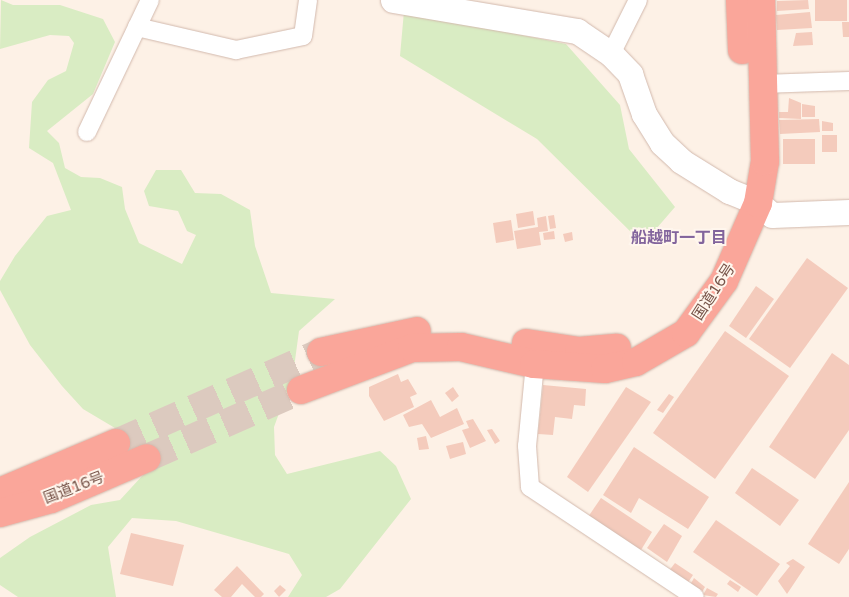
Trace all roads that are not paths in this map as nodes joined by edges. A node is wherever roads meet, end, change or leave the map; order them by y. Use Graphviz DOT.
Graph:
graph roads {
  1 [pos="150,0"];
  2 [pos="308,0"];
  3 [pos="393,0"];
  4 [pos="638,0"];
  5 [pos="740,0"];
  6 [pos="761,0"];
  7 [pos="136,27"];
  8 [pos="611,54"];
  9 [pos="849,81"];
  10 [pos="762,84"];
  11 [pos="87,132"];
  12 [pos="750,199"];
  13 [pos="849,212"];
  14 [pos="321,352"];
  15 [pos="535,355"];
  16 [pos="301,390"];
  17 [pos="116,443"];
  18 [pos="147,458"];
  19 [pos="64,480"];
  20 [pos="0,492"];
  21 [pos="0,513"];
  22 [pos="695,597"];
  1 -- 7 [label="street"];
  2 -- 7 [label="street"];
  3 -- 8 [label="street"];
  4 -- 8 [label="street"];
  5 -- 12 [label="highway, 国道16号"];
  6 -- 10 [label="highway, 国道16号"];
  7 -- 11 [label="street"];
  8 -- 12 [label="street"];
  9 -- 10 [label="street"];
  10 -- 12 [label="highway, 国道16号"];
  12 -- 13 [label="street"];
  12 -- 15 [label="highway, 国道16号"];
  14 -- 15 [label="highway, 国道16号"];
  15 -- 16 [label="highway, 国道16号"];
  15 -- 22 [label="street"];
  17 -- 19 [label="highway, 国道16号"];
  18 -- 19 [label="highway, 国道16号"];
  19 -- 20 [label="highway, 国道16号"];
  19 -- 21 [label="highway, 国道16号"];
}
